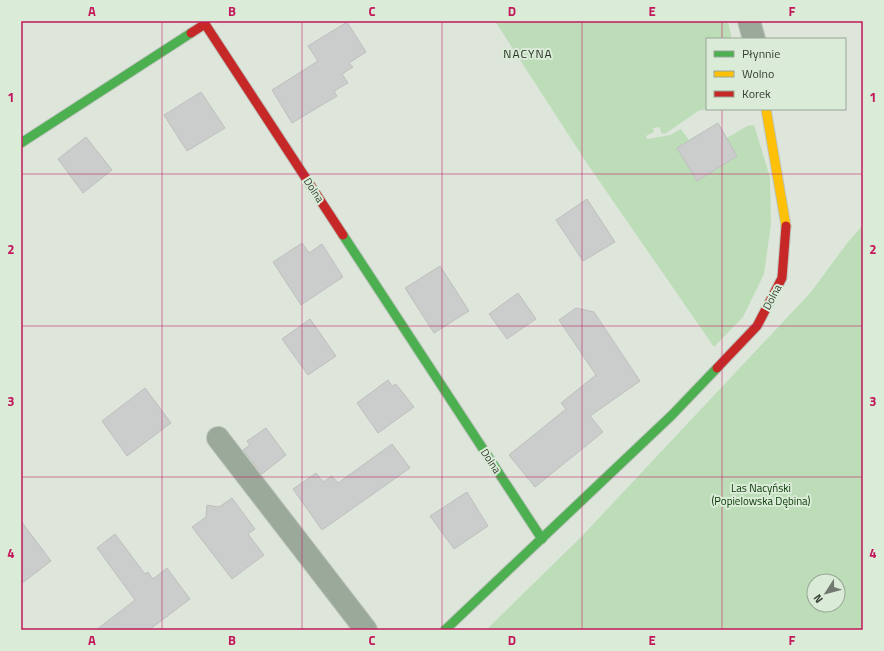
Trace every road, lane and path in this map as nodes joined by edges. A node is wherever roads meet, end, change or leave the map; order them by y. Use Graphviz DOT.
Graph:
graph roads {
  1 [pos="749,21"];
  2 [pos="754,38"];
  3 [pos="766,110"];
  4 [pos="21,143"];
  5 [pos="218,438"];
  6 [pos="542,539"];
  7 [pos="366,630"];
  8 [pos="445,630"];
  1 -- 2 [label="street"];
  3 -- 6 [label="street, Dolna"];
  4 -- 6 [label="street, Dolna"];
  5 -- 7 [label="street"];
  6 -- 8 [label="street, Dolna"];
}
